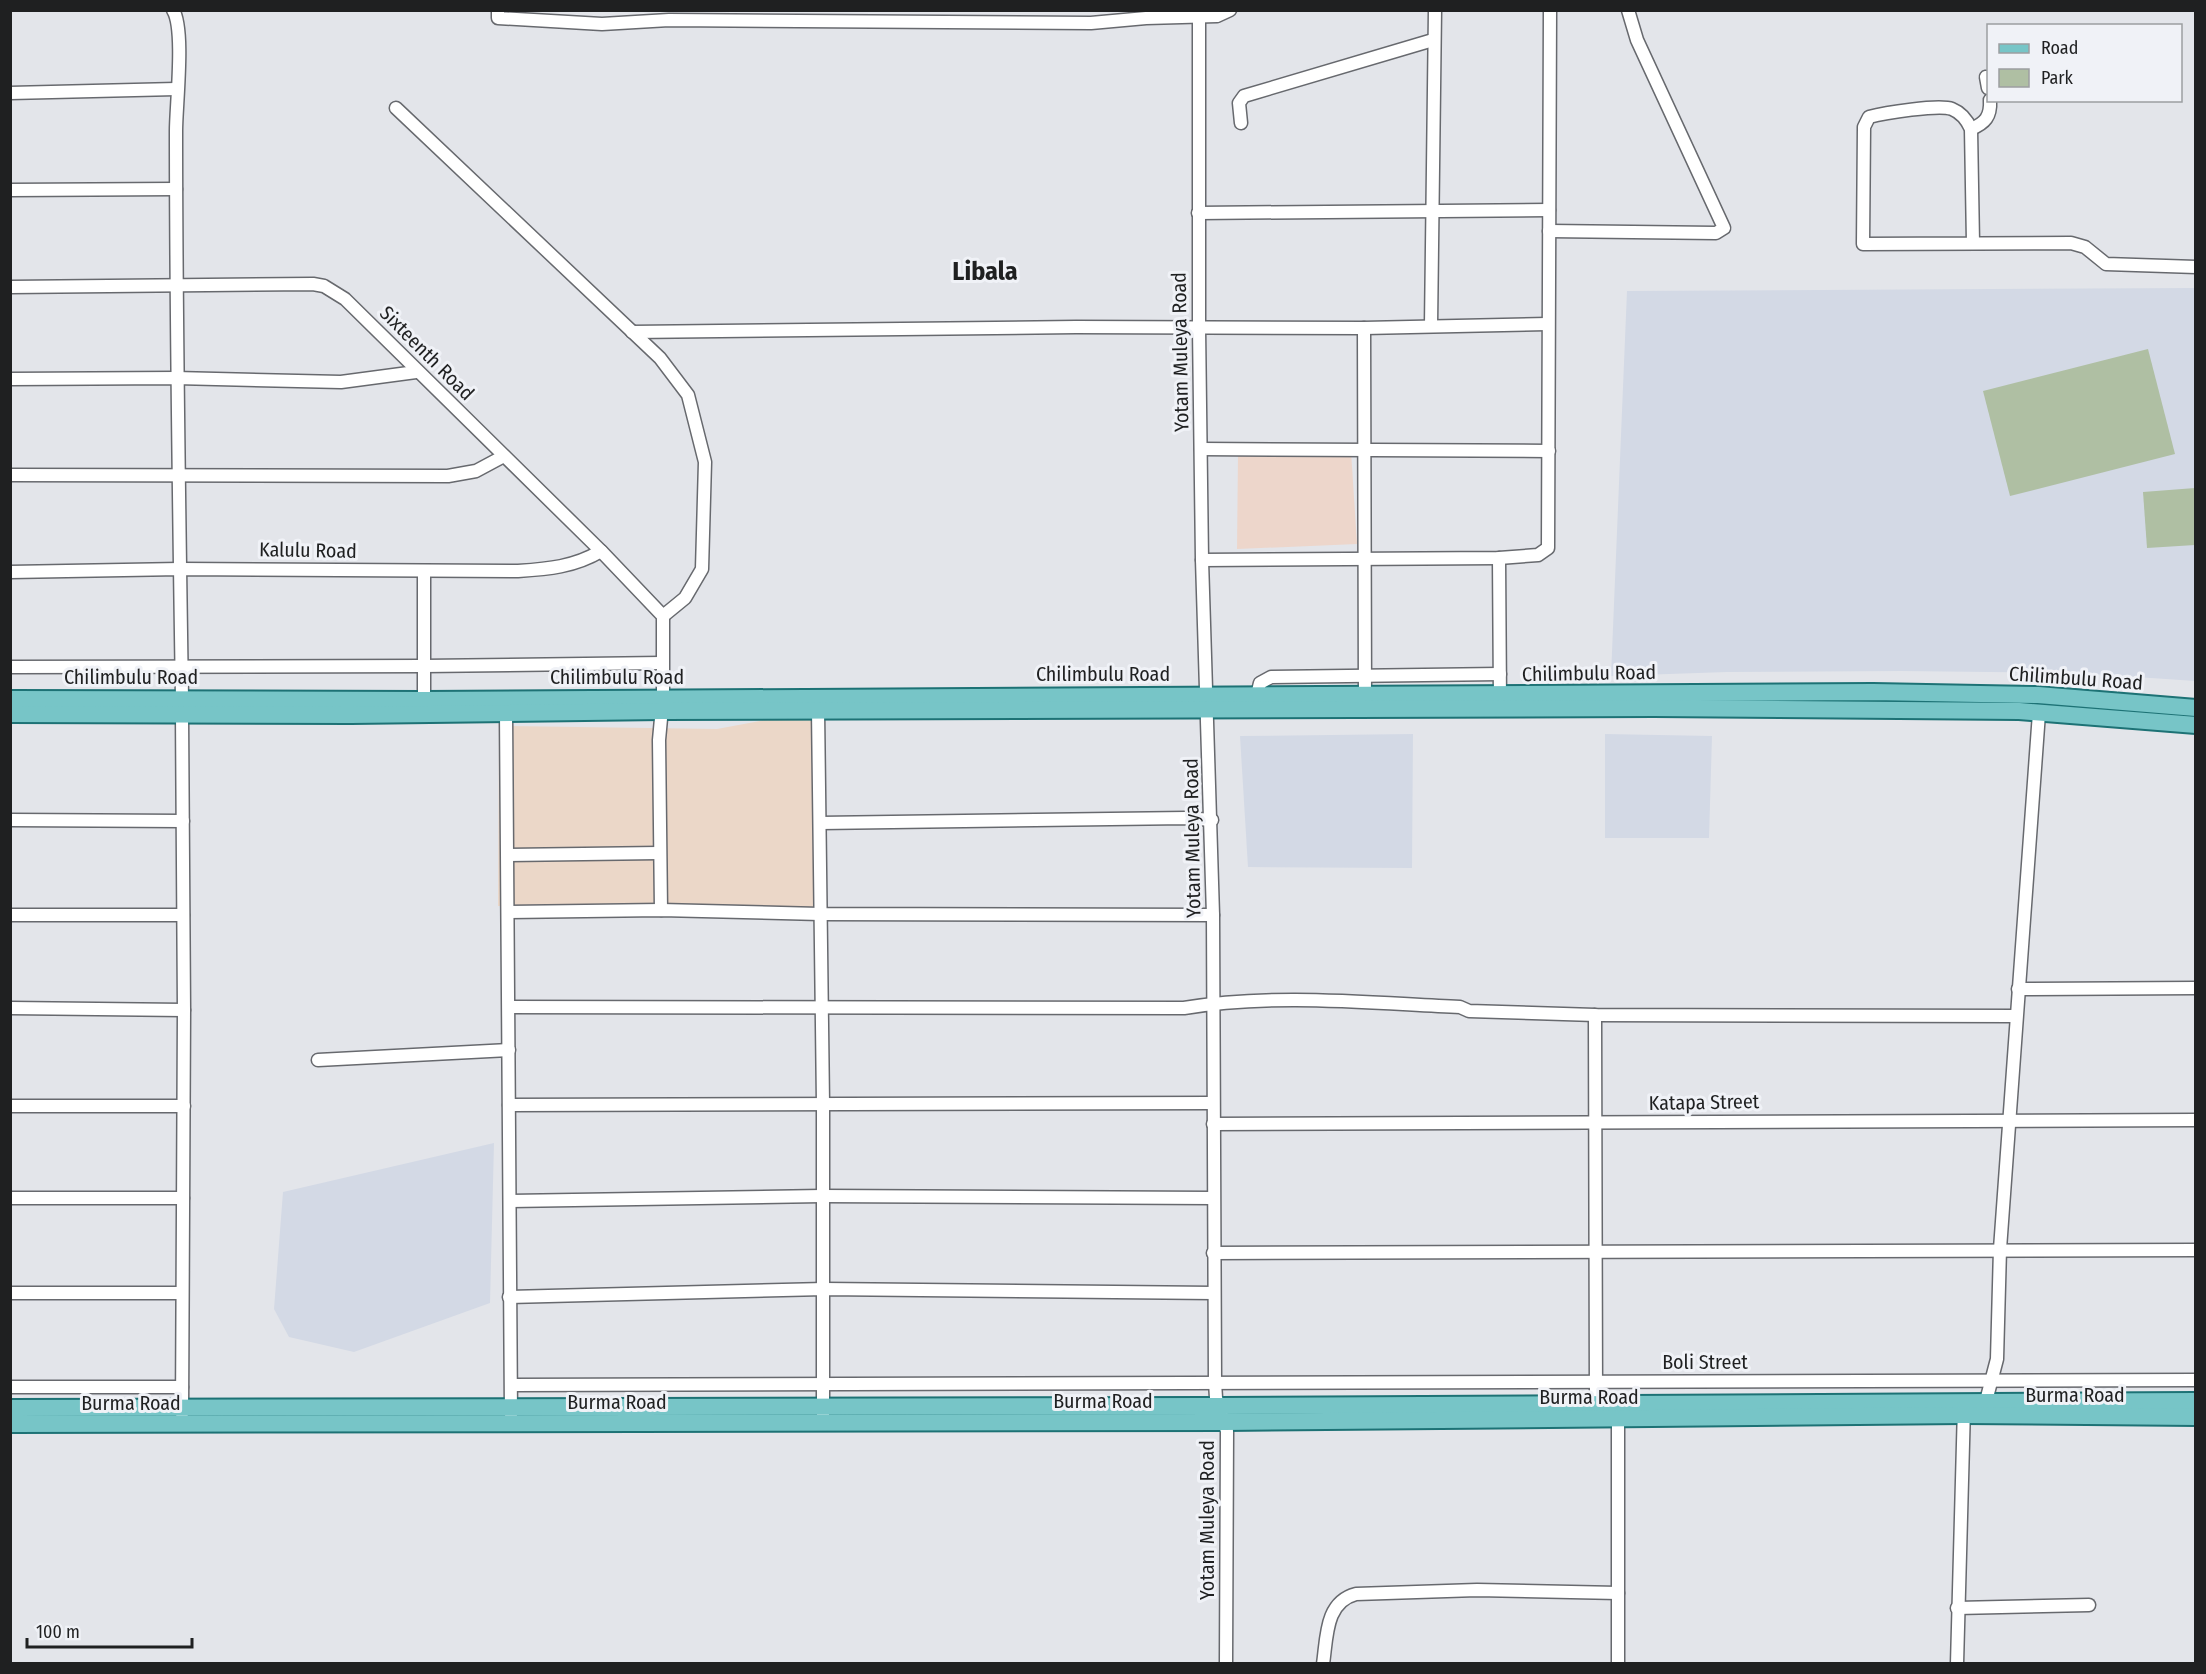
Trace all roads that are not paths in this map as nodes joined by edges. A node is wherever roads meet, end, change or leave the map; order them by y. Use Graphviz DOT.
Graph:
graph roads {
  1 [pos="174,10"];
  2 [pos="498,10"];
  3 [pos="1230,10"];
  4 [pos="1435,10"];
  5 [pos="1550,10"];
  6 [pos="1628,10"];
  7 [pos="1199,13"];
  8 [pos="1433,40"];
  9 [pos="176,89"];
  10 [pos="10,93"];
  11 [pos="1990,102"];
  12 [pos="396,108"];
  13 [pos="1241,123"];
  14 [pos="1971,129"];
  15 [pos="176,189"];
  16 [pos="10,190"];
  17 [pos="1549,210"];
  18 [pos="1434,212"];
  19 [pos="1198,213"];
  20 [pos="1549,231"];
  21 [pos="1973,243"];
  22 [pos="2196,267"];
  23 [pos="177,286"];
  24 [pos="10,287"];
  25 [pos="1547,324"];
  26 [pos="1431,326"];
  27 [pos="1199,328"];
  28 [pos="1364,328"];
  29 [pos="632,332"];
  30 [pos="416,372"];
  31 [pos="176,378"];
  32 [pos="10,379"];
  33 [pos="1201,449"];
  34 [pos="1365,450"];
  35 [pos="1549,451"];
  36 [pos="504,456"];
  37 [pos="10,475"];
  38 [pos="179,475"];
  39 [pos="601,551"];
  40 [pos="1366,558"];
  41 [pos="1499,558"];
  42 [pos="1202,560"];
  43 [pos="180,569"];
  44 [pos="424,571"];
  45 [pos="10,572"];
  46 [pos="663,616"];
  47 [pos="662,663"];
  48 [pos="182,666"];
  49 [pos="424,666"];
  50 [pos="10,667"];
  51 [pos="1500,674"];
  52 [pos="1367,676"];
  53 [pos="1257,695"];
  54 [pos="182,698"];
  55 [pos="10,699"];
  56 [pos="424,700"];
  57 [pos="1208,702"];
  58 [pos="1365,702"];
  59 [pos="1500,702"];
  60 [pos="663,704"];
  61 [pos="2196,708"];
  62 [pos="818,710"];
  63 [pos="506,713"];
  64 [pos="2039,713"];
  65 [pos="10,714"];
  66 [pos="182,715"];
  67 [pos="2196,724"];
  68 [pos="10,820"];
  69 [pos="1212,820"];
  70 [pos="183,821"];
  71 [pos="820,823"];
  72 [pos="659,853"];
  73 [pos="508,855"];
  74 [pos="661,910"];
  75 [pos="509,912"];
  76 [pos="820,914"];
  77 [pos="10,915"];
  78 [pos="183,915"];
  79 [pos="1213,915"];
  80 [pos="2196,988"];
  81 [pos="2018,989"];
  82 [pos="1213,1003"];
  83 [pos="509,1007"];
  84 [pos="10,1008"];
  85 [pos="822,1008"];
  86 [pos="184,1010"];
  87 [pos="1595,1015"];
  88 [pos="2016,1016"];
  89 [pos="509,1050"];
  90 [pos="318,1060"];
  91 [pos="1213,1103"];
  92 [pos="823,1104"];
  93 [pos="509,1105"];
  94 [pos="10,1106"];
  95 [pos="184,1106"];
  96 [pos="2196,1120"];
  97 [pos="2009,1121"];
  98 [pos="1596,1122"];
  99 [pos="1213,1124"];
  100 [pos="822,1196"];
  101 [pos="10,1197"];
  102 [pos="183,1198"];
  103 [pos="1213,1198"];
  104 [pos="510,1201"];
  105 [pos="2000,1250"];
  106 [pos="2196,1250"];
  107 [pos="1595,1251"];
  108 [pos="1213,1253"];
  109 [pos="824,1289"];
  110 [pos="10,1293"];
  111 [pos="182,1293"];
  112 [pos="1214,1293"];
  113 [pos="509,1297"];
  114 [pos="2196,1380"];
  115 [pos="1596,1381"];
  116 [pos="1993,1381"];
  117 [pos="1215,1382"];
  118 [pos="512,1384"];
  119 [pos="824,1384"];
  120 [pos="10,1387"];
  121 [pos="182,1387"];
  122 [pos="1986,1401"];
  123 [pos="2196,1401"];
  124 [pos="1596,1404"];
  125 [pos="182,1406"];
  126 [pos="10,1408"];
  127 [pos="1964,1408"];
  128 [pos="1618,1411"];
  129 [pos="1222,1414"];
  130 [pos="512,1415"];
  131 [pos="823,1415"];
  132 [pos="2196,1417"];
  133 [pos="10,1424"];
  134 [pos="182,1424"];
  135 [pos="1618,1593"];
  136 [pos="2089,1605"];
  137 [pos="1957,1608"];
  138 [pos="1226,1664"];
  139 [pos="1323,1664"];
  140 [pos="1618,1664"];
  141 [pos="1957,1664"];
  1 -- 9 [label="street"];
  2 -- 7 [label="street"];
  3 -- 7 [label="street"];
  4 -- 8 [label="street"];
  5 -- 17 [label="street"];
  6 -- 20 [label="street"];
  7 -- 19 [label="street, Yotam Muleya Road"];
  8 -- 13 [label="street"];
  8 -- 18 [label="street"];
  9 -- 10 [label="street"];
  9 -- 15 [label="street"];
  11 -- 14 [label="street"];
  12 -- 29 [label="street"];
  14 -- 21 [label="street"];
  14 -- 21 [label="street"];
  15 -- 16 [label="street"];
  15 -- 23 [label="street"];
  17 -- 18 [label="street"];
  17 -- 20 [label="street"];
  18 -- 19 [label="street"];
  18 -- 26 [label="street"];
  19 -- 27 [label="street, Yotam Muleya Road"];
  20 -- 25 [label="street"];
  21 -- 22 [label="street"];
  23 -- 24 [label="street, Sixteenth Road"];
  23 -- 30 [label="street, Sixteenth Road"];
  23 -- 31 [label="street"];
  25 -- 26 [label="street"];
  25 -- 35 [label="street"];
  26 -- 28 [label="street"];
  27 -- 28 [label="street"];
  27 -- 29 [label="street"];
  27 -- 33 [label="street, Yotam Muleya Road"];
  28 -- 34 [label="street"];
  29 -- 46 [label="street"];
  30 -- 31 [label="street"];
  30 -- 36 [label="street, Sixteenth Road"];
  31 -- 32 [label="street"];
  31 -- 38 [label="street"];
  33 -- 34 [label="street"];
  33 -- 42 [label="street, Yotam Muleya Road"];
  34 -- 35 [label="street"];
  34 -- 40 [label="street"];
  35 -- 41 [label="street"];
  36 -- 38 [label="street"];
  36 -- 39 [label="street, Sixteenth Road"];
  37 -- 38 [label="street"];
  38 -- 43 [label="street"];
  39 -- 44 [label="street, Kalulu Road"];
  39 -- 46 [label="street, Sixteenth Road"];
  40 -- 41 [label="street"];
  40 -- 42 [label="street"];
  40 -- 52 [label="street"];
  41 -- 51 [label="street"];
  42 -- 57 [label="street, Yotam Muleya Road"];
  43 -- 44 [label="street, Kalulu Road"];
  43 -- 45 [label="street, Kalulu Road"];
  43 -- 48 [label="street"];
  44 -- 49 [label="street"];
  46 -- 47 [label="street"];
  47 -- 49 [label="street"];
  47 -- 60 [label="street"];
  48 -- 49 [label="street"];
  48 -- 50 [label="street"];
  48 -- 54 [label="street"];
  49 -- 56 [label="street"];
  51 -- 52 [label="street"];
  51 -- 59 [label="street"];
  52 -- 53 [label="street"];
  52 -- 58 [label="street"];
  53 -- 57 [label="main road, Chilimbulu Road"];
  53 -- 58 [label="main road, Chilimbulu Road"];
  54 -- 55 [label="main road, Chilimbulu Road"];
  54 -- 56 [label="main road, Chilimbulu Road"];
  56 -- 60 [label="main road, Chilimbulu Road"];
  57 -- 58 [label="main road, Chilimbulu Road"];
  57 -- 60 [label="main road, Chilimbulu Road"];
  57 -- 62 [label="main road, Chilimbulu Road"];
  57 -- 69 [label="street, Yotam Muleya Road"];
  58 -- 59 [label="main road, Chilimbulu Road"];
  59 -- 61 [label="main road, Chilimbulu Road"];
  59 -- 64 [label="main road, Chilimbulu Road"];
  60 -- 62 [label="main road, Chilimbulu Road"];
  60 -- 63 [label="main road, Chilimbulu Road"];
  60 -- 72 [label="street"];
  62 -- 71 [label="street"];
  63 -- 66 [label="main road, Chilimbulu Road"];
  63 -- 73 [label="street"];
  64 -- 67 [label="main road, Chilimbulu Road"];
  64 -- 81 [label="street"];
  65 -- 66 [label="main road, Chilimbulu Road"];
  66 -- 70 [label="street"];
  68 -- 70 [label="street"];
  69 -- 71 [label="street"];
  69 -- 79 [label="street, Yotam Muleya Road"];
  70 -- 78 [label="street"];
  71 -- 76 [label="street"];
  72 -- 73 [label="street"];
  72 -- 74 [label="street"];
  73 -- 75 [label="street"];
  74 -- 75 [label="street"];
  74 -- 76 [label="street"];
  75 -- 83 [label="street"];
  76 -- 79 [label="street"];
  76 -- 85 [label="street"];
  77 -- 78 [label="street"];
  78 -- 86 [label="street"];
  79 -- 82 [label="street, Yotam Muleya Road"];
  80 -- 81 [label="street"];
  81 -- 88 [label="street"];
  82 -- 85 [label="street"];
  82 -- 87 [label="street"];
  82 -- 91 [label="street, Yotam Muleya Road"];
  83 -- 85 [label="street"];
  83 -- 89 [label="street"];
  84 -- 86 [label="street"];
  85 -- 92 [label="street"];
  86 -- 95 [label="street"];
  87 -- 88 [label="street"];
  87 -- 98 [label="street"];
  88 -- 97 [label="street"];
  89 -- 90 [label="street"];
  89 -- 93 [label="street"];
  91 -- 92 [label="street"];
  91 -- 99 [label="street, Yotam Muleya Road"];
  92 -- 93 [label="street"];
  92 -- 100 [label="street"];
  93 -- 104 [label="street"];
  94 -- 95 [label="street"];
  95 -- 102 [label="street"];
  96 -- 97 [label="street, Katapa Street"];
  97 -- 98 [label="street, Katapa Street"];
  97 -- 105 [label="street"];
  98 -- 99 [label="street, Katapa Street"];
  98 -- 107 [label="street"];
  99 -- 103 [label="street, Yotam Muleya Road"];
  100 -- 103 [label="street"];
  100 -- 104 [label="street"];
  100 -- 109 [label="street"];
  101 -- 102 [label="street"];
  102 -- 111 [label="street"];
  103 -- 108 [label="street, Yotam Muleya Road"];
  104 -- 113 [label="street"];
  105 -- 106 [label="street"];
  105 -- 107 [label="street"];
  105 -- 116 [label="street"];
  107 -- 108 [label="street"];
  107 -- 115 [label="street"];
  108 -- 112 [label="street, Yotam Muleya Road"];
  109 -- 112 [label="street"];
  109 -- 113 [label="street"];
  109 -- 119 [label="street"];
  110 -- 111 [label="street"];
  111 -- 121 [label="street"];
  112 -- 117 [label="street, Yotam Muleya Road"];
  113 -- 118 [label="street"];
  114 -- 116 [label="street, Boli Street"];
  115 -- 116 [label="street, Boli Street"];
  115 -- 117 [label="street, Boli Street"];
  115 -- 124 [label="street"];
  116 -- 122 [label="street"];
  117 -- 119 [label="street, Boli Street"];
  117 -- 129 [label="street, Yotam Muleya Road"];
  118 -- 119 [label="street, Boli Street"];
  118 -- 130 [label="street"];
  119 -- 131 [label="street"];
  120 -- 121 [label="street"];
  121 -- 125 [label="street"];
  122 -- 123 [label="main road, Burma Road"];
  122 -- 127 [label="main road, Burma Road"];
  124 -- 128 [label="main road, Burma Road"];
  124 -- 129 [label="main road, Burma Road"];
  125 -- 126 [label="main road, Burma Road"];
  125 -- 130 [label="main road, Burma Road"];
  125 -- 134 [label="street"];
  127 -- 128 [label="main road, Burma Road"];
  127 -- 132 [label="main road, Burma Road"];
  127 -- 137 [label="street"];
  128 -- 129 [label="main road, Burma Road"];
  128 -- 135 [label="street"];
  129 -- 131 [label="main road, Burma Road"];
  129 -- 138 [label="street, Yotam Muleya Road"];
  130 -- 131 [label="main road, Burma Road"];
  130 -- 134 [label="main road, Burma Road"];
  133 -- 134 [label="main road, Burma Road"];
  135 -- 139 [label="street"];
  135 -- 140 [label="street"];
  136 -- 137 [label="street"];
  137 -- 141 [label="street"];
}
